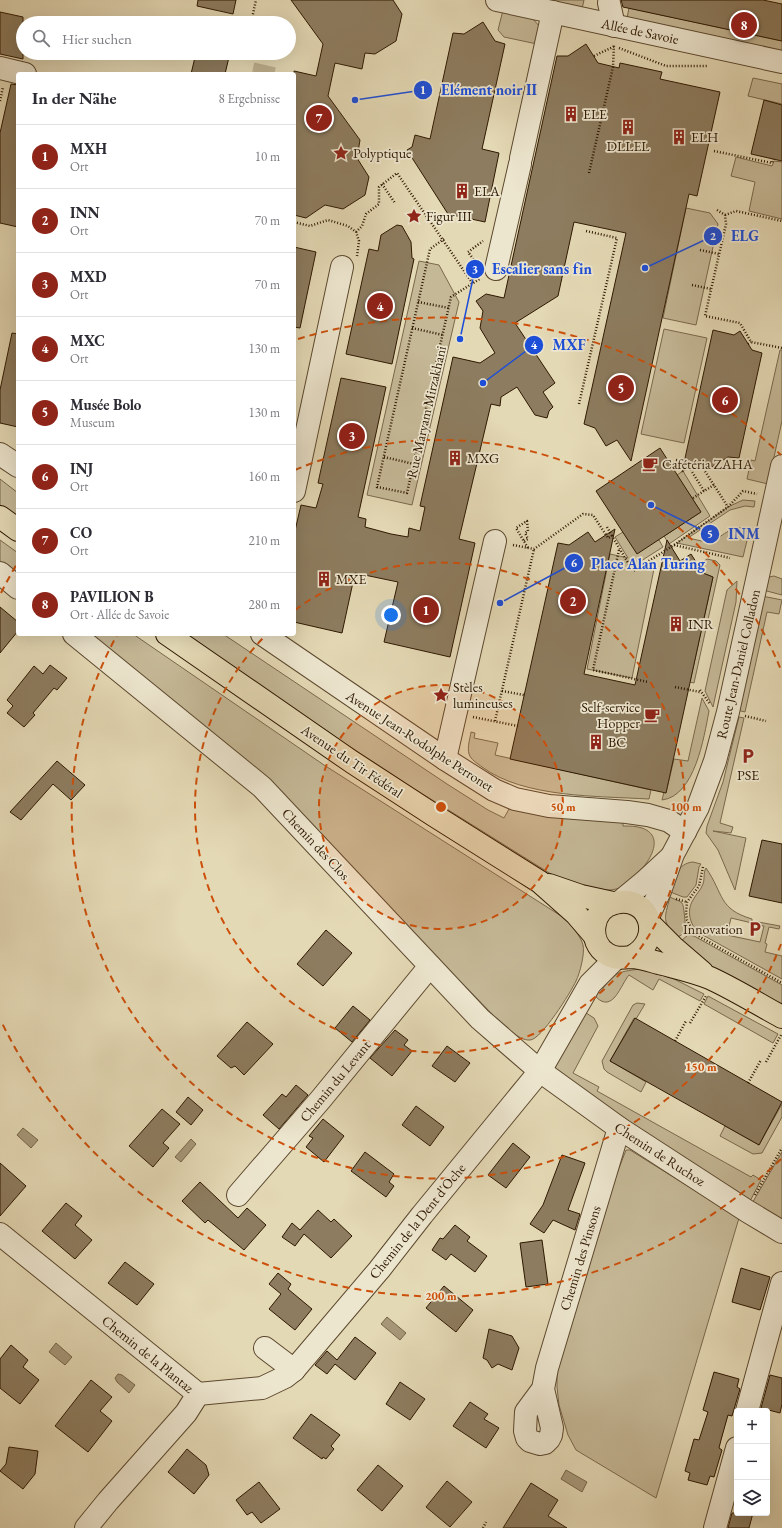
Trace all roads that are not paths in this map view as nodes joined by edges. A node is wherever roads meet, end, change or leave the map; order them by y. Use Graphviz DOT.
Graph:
graph roads {
  1 [pos="497,0"];
  2 [pos="609,3"];
  3 [pos="553,12"];
  4 [pos="614,36"];
  5 [pos="782,62"];
  6 [pos="349,264"];
  7 [pos="496,269"];
  8 [pos="0,454"];
  9 [pos="16,465"];
  10 [pos="782,466"];
  11 [pos="296,483"];
  12 [pos="0,517"];
  13 [pos="16,529"];
  14 [pos="495,541"];
  15 [pos="0,573"];
  16 [pos="16,586"];
  17 [pos="76,636"];
  18 [pos="170,636"];
  19 [pos="266,636"];
  20 [pos="445,760"];
  21 [pos="684,832"];
  22 [pos="673,854"];
  23 [pos="540,882"];
  24 [pos="617,902"];
  25 [pos="649,921"];
  26 [pos="595,939"];
  27 [pos="624,958"];
  28 [pos="430,966"];
  29 [pos="590,984"];
  30 [pos="708,986"];
  31 [pos="782,1017"];
  32 [pos="540,1072"];
  33 [pos="619,1128"];
  34 [pos="238,1194"];
  35 [pos="782,1232"];
  36 [pos="0,1234"];
  37 [pos="782,1283"];
  38 [pos="265,1348"];
  39 [pos="294,1370"];
  40 [pos="543,1389"];
  41 [pos="198,1394"];
  42 [pos="748,1408"];
  43 [pos="734,1459"];
  44 [pos="86,1528"];
  45 [pos="715,1528"];
  1 -- 3 [label="street, Allée de Savoie"];
  2 -- 4 [label="street"];
  3 -- 4 [label="street, Allée de Savoie"];
  3 -- 7 [label="street"];
  4 -- 5 [label="street, Allée de Savoie"];
  6 -- 11 [label="street"];
  8 -- 9 [label="street"];
  10 -- 21 [label="street, Route Jean-Daniel Colladon"];
  12 -- 13 [label="main road"];
  14 -- 20 [label="street"];
  15 -- 16 [label="street"];
  17 -- 28 [label="street, Chemin des Clos"];
  18 -- 23 [label="main road, Avenue du Tir Fédéral"];
  19 -- 20 [label="street, Avenue Jean-Rodolphe Perronet"];
  20 -- 21 [label="street, Avenue Jean-Rodolphe Perronet"];
  21 -- 22 [label="street, Route Jean-Daniel Colladon"];
  22 -- 24 [label="street, Route Jean-Daniel Colladon"];
  22 -- 25 [label="street, Route Jean-Daniel Colladon"];
  23 -- 24 [label="main road, Avenue du Tir Fédéral"];
  23 -- 26 [label="main road, Avenue du Tir Fédéral"];
  24 -- 25 [label="main road"];
  24 -- 26 [label="main road"];
  25 -- 27 [label="main road"];
  25 -- 30 [label="main road"];
  26 -- 27 [label="main road"];
  26 -- 29 [label="street, Chemin de la Dent d'Oche"];
  27 -- 29 [label="street, Chemin de la Dent d'Oche"];
  27 -- 30 [label="main road"];
  28 -- 32 [label="street, Chemin des Clos"];
  28 -- 34 [label="street, Chemin du Levant"];
  29 -- 32 [label="street, Chemin de la Dent d'Oche"];
  30 -- 31 [label="main road"];
  32 -- 33 [label="street, Chemin de Ruchoz"];
  32 -- 39 [label="street, Chemin de la Dent d'Oche"];
  33 -- 35 [label="street, Chemin de Ruchoz"];
  33 -- 40 [label="street, Chemin des Pinsons"];
  36 -- 41 [label="street, Chemin de la Plantaz"];
  37 -- 42 [label="street"];
  38 -- 39 [label="street"];
  39 -- 41 [label="street, Chemin de la Dent d'Oche"];
  41 -- 44 [label="street, Chemin de la Plantaz"];
  43 -- 45 [label="street"];
}
